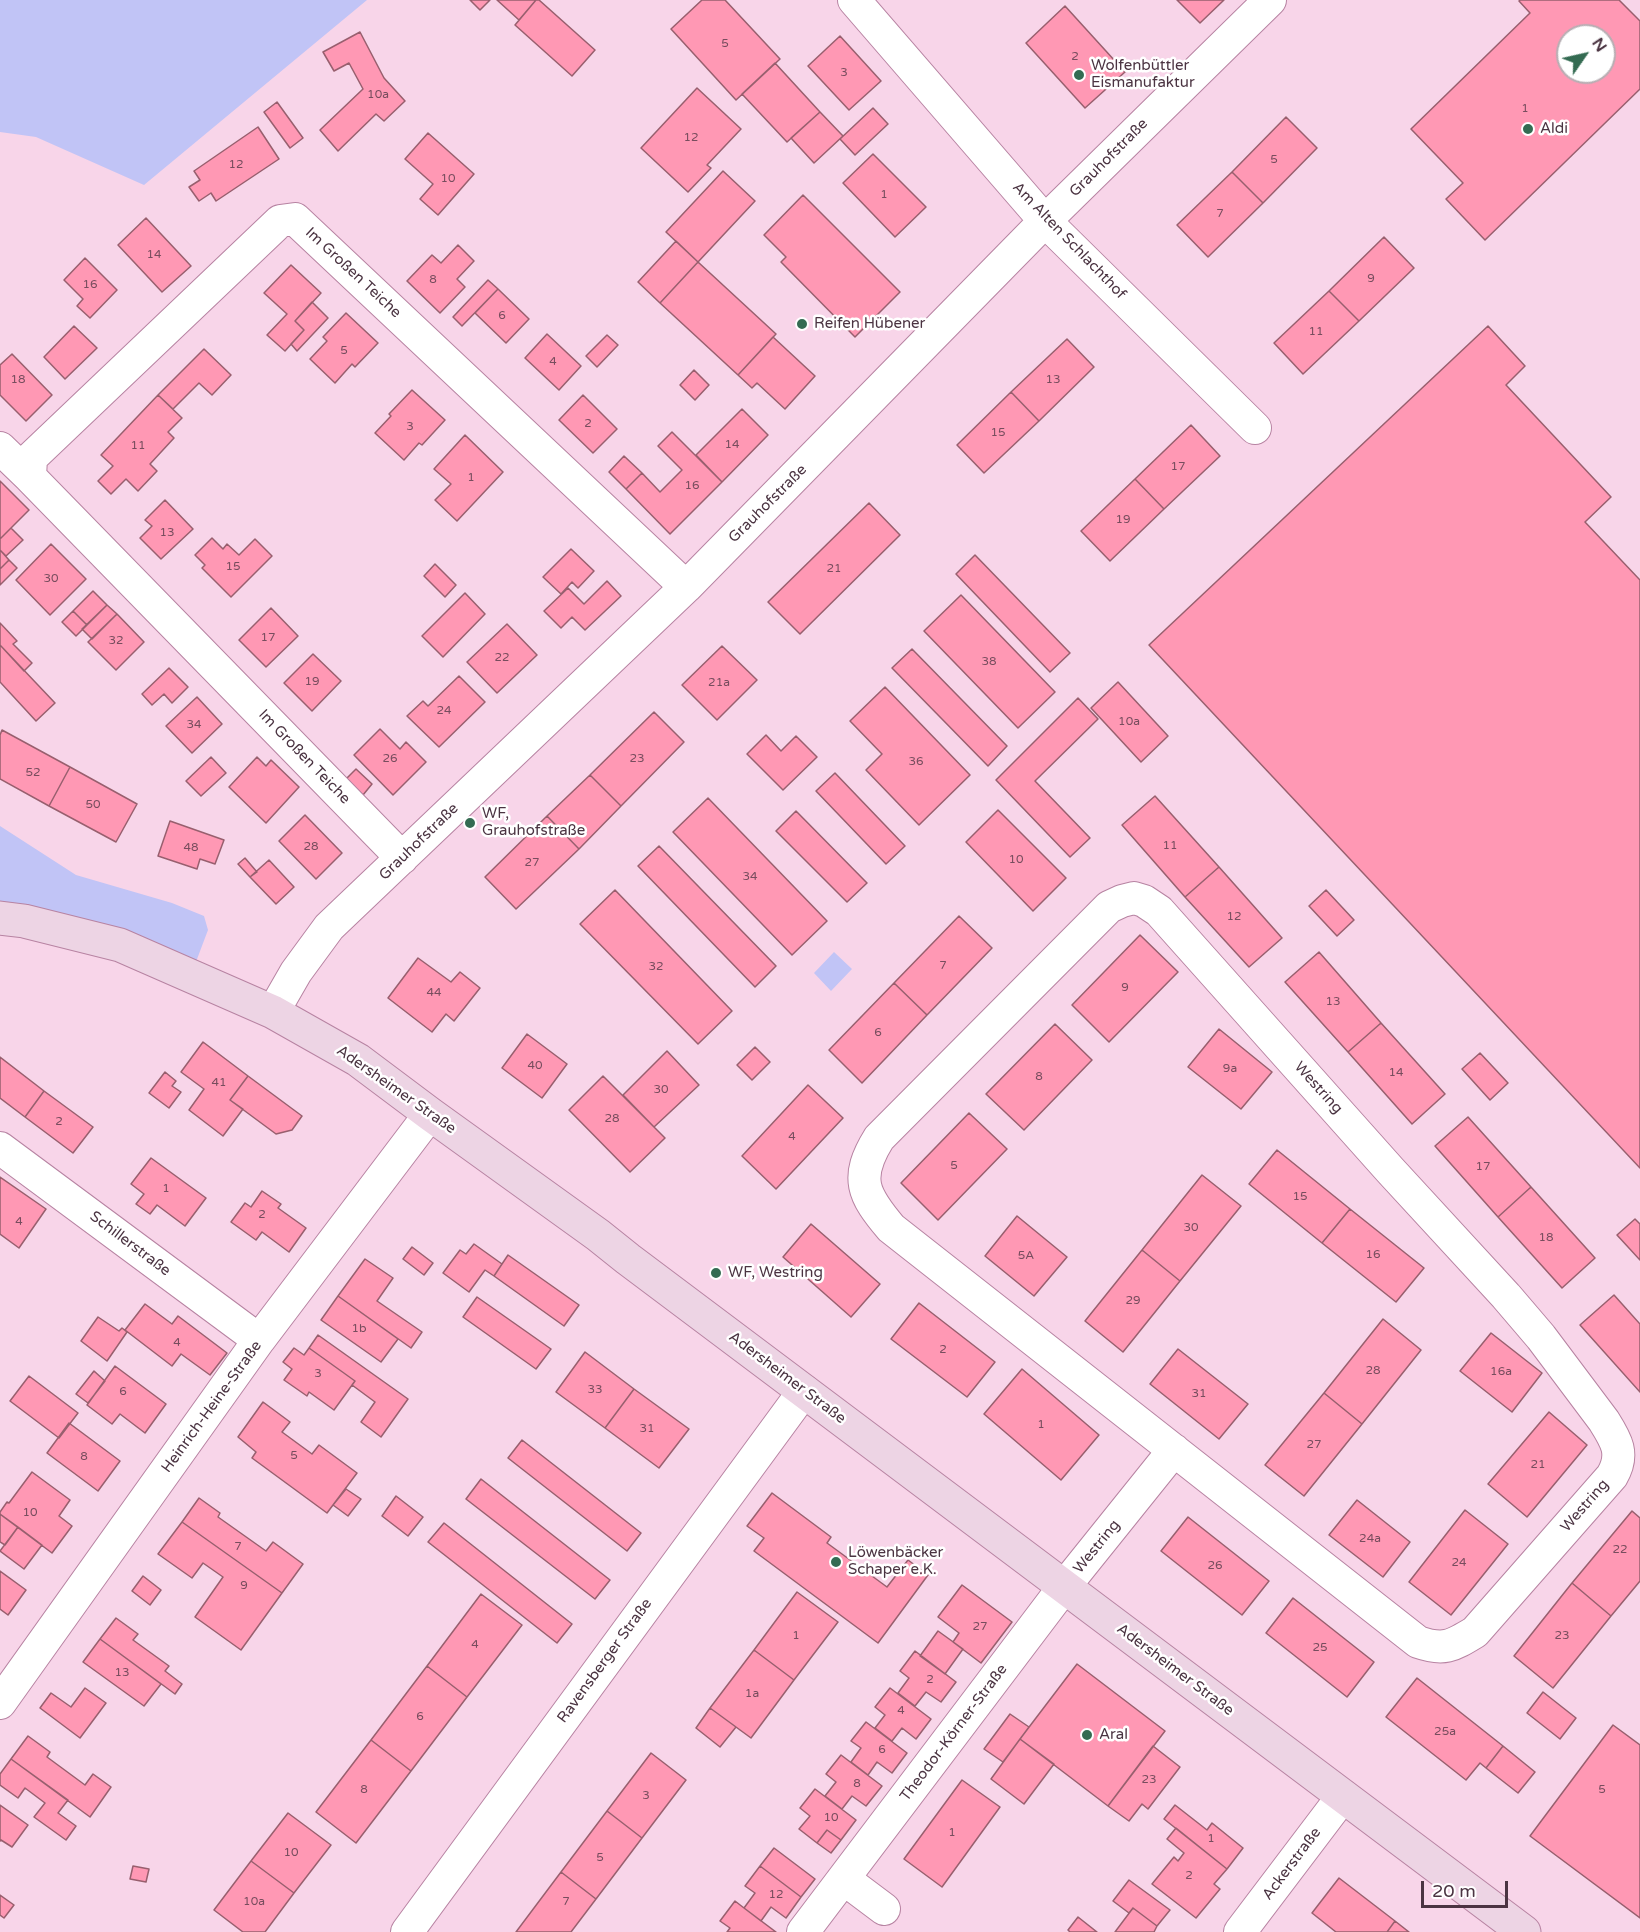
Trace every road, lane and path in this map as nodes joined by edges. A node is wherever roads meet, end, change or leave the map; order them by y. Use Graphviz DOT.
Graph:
graph roads {
  1 [pos="1270,0"];
  2 [pos="865,6"];
  3 [pos="1046,221"];
  4 [pos="1255,428"];
  5 [pos="0,448"];
  6 [pos="30,477"];
  7 [pos="686,587"];
  8 [pos="402,858"];
  9 [pos="0,918"];
  10 [pos="273,1012"];
  11 [pos="430,1114"];
  12 [pos="0,1148"];
  13 [pos="259,1340"];
  14 [pos="804,1390"];
  15 [pos="1174,1450"];
  16 [pos="1064,1587"];
  17 [pos="0,1703"];
  18 [pos="1343,1796"];
  19 [pos="844,1879"];
  20 [pos="884,1909"];
  21 [pos="407,1932"];
  22 [pos="803,1932"];
  23 [pos="1240,1932"];
  24 [pos="1524,1932"];
  1 -- 3 [label="street, Grauhofstraße"];
  2 -- 3 [label="street, Am Alten Schlachthof"];
  3 -- 4 [label="street, Am Alten Schlachthof"];
  3 -- 7 [label="street, Grauhofstraße"];
  5 -- 6 [label="street, Im Großen Teiche"];
  6 -- 7 [label="street, Im Großen Teiche"];
  6 -- 8 [label="street, Im Großen Teiche"];
  7 -- 8 [label="street, Grauhofstraße"];
  8 -- 10 [label="street, Grauhofstraße"];
  9 -- 10 [label="main road, Adersheimer Straße"];
  10 -- 11 [label="main road, Adersheimer Straße"];
  11 -- 13 [label="street, Heinrich-Heine-Straße"];
  11 -- 14 [label="main road, Adersheimer Straße"];
  12 -- 13 [label="street, Schillerstraße"];
  13 -- 17 [label="street, Heinrich-Heine-Straße"];
  14 -- 16 [label="main road, Adersheimer Straße"];
  14 -- 21 [label="street, Ravensberger Straße"];
  15 -- 15 [label="street, Westring"];
  15 -- 16 [label="street, Westring"];
  16 -- 18 [label="main road, Adersheimer Straße"];
  16 -- 19 [label="street, Theodor-Körner-Straße"];
  18 -- 23 [label="street, Ackerstraße"];
  18 -- 24 [label="main road, Adersheimer Straße"];
  19 -- 20 [label="street"];
  19 -- 22 [label="street, Theodor-Körner-Straße"];
}
